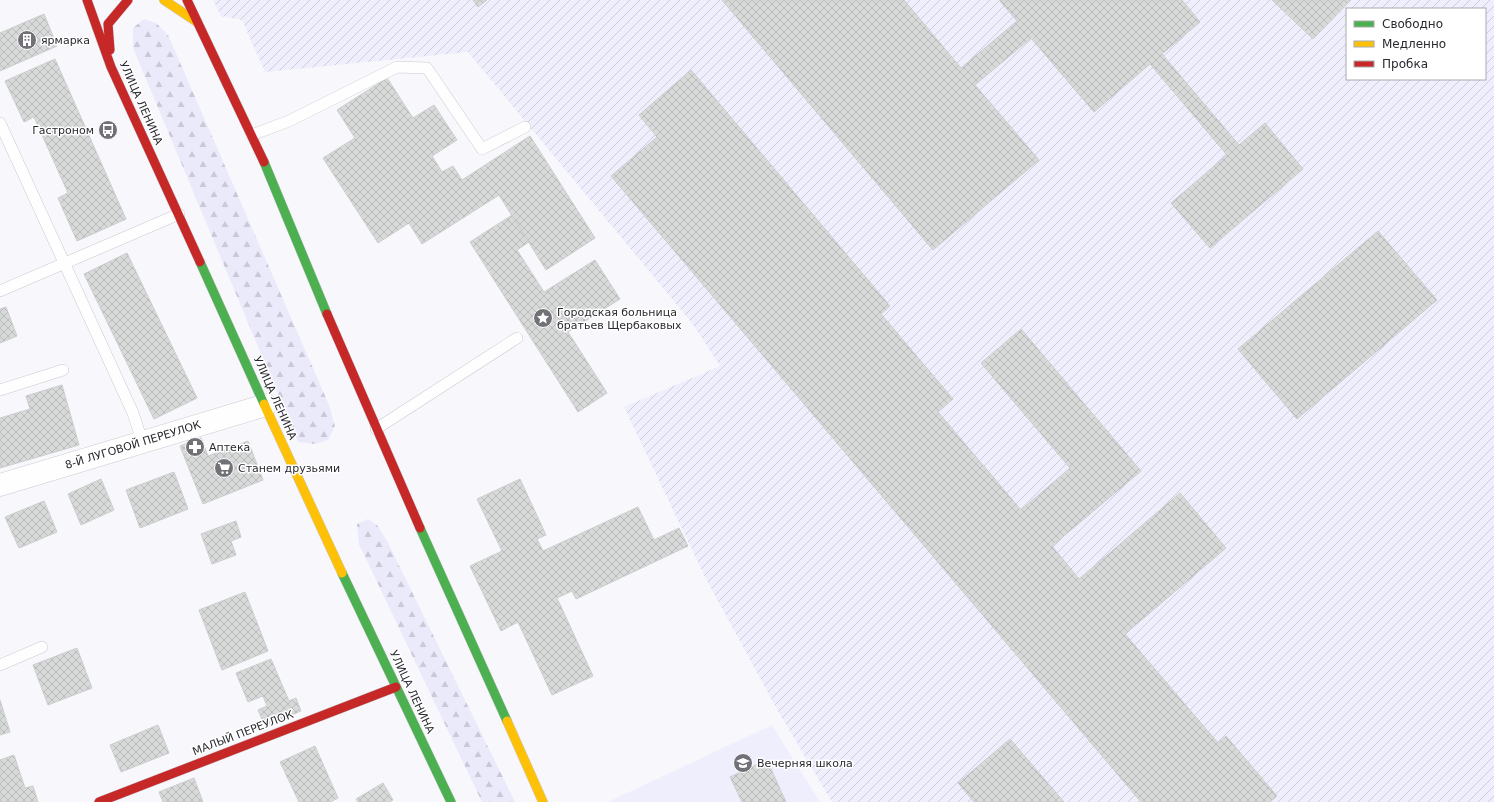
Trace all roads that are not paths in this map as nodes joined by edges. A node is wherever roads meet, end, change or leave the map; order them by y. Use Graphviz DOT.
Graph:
graph roads {
  1 [pos="87,0"];
  2 [pos="128,0"];
  3 [pos="164,0"];
  4 [pos="186,0"];
  5 [pos="198,23"];
  6 [pos="112,67"];
  7 [pos="0,123"];
  8 [pos="525,127"];
  9 [pos="252,135"];
  10 [pos="178,214"];
  11 [pos="65,263"];
  12 [pos="0,291"];
  13 [pos="517,338"];
  14 [pos="63,370"];
  15 [pos="0,390"];
  16 [pos="266,405"];
  17 [pos="376,429"];
  18 [pos="142,441"];
  19 [pos="0,485"];
  20 [pos="42,647"];
  21 [pos="0,665"];
  22 [pos="396,687"];
  23 [pos="99,802"];
  24 [pos="451,802"];
  25 [pos="544,802"];
  1 -- 6 [label="main road, УЛИЦА ЛЕНИНА"];
  2 -- 6 [label="main road"];
  3 -- 5 [label="main road"];
  4 -- 5 [label="main road"];
  5 -- 9 [label="main road"];
  6 -- 10 [label="main road, УЛИЦА ЛЕНИНА"];
  7 -- 11 [label="lane"];
  8 -- 9 [label="lane"];
  9 -- 17 [label="main road"];
  10 -- 11 [label="lane"];
  10 -- 16 [label="main road, УЛИЦА ЛЕНИНА"];
  11 -- 12 [label="lane"];
  11 -- 18 [label="lane"];
  13 -- 17 [label="lane"];
  14 -- 15 [label="lane"];
  16 -- 18 [label="street, 8-Й ЛУГОВОЙ ПЕРЕУЛОК"];
  16 -- 22 [label="main road, УЛИЦА ЛЕНИНА"];
  17 -- 25 [label="main road"];
  18 -- 19 [label="street, 8-Й ЛУГОВОЙ ПЕРЕУЛОК"];
  20 -- 21 [label="lane"];
  22 -- 23 [label="main road, МАЛЫЙ ПЕРЕУЛОК"];
  22 -- 24 [label="main road, УЛИЦА ЛЕНИНА"];
}
